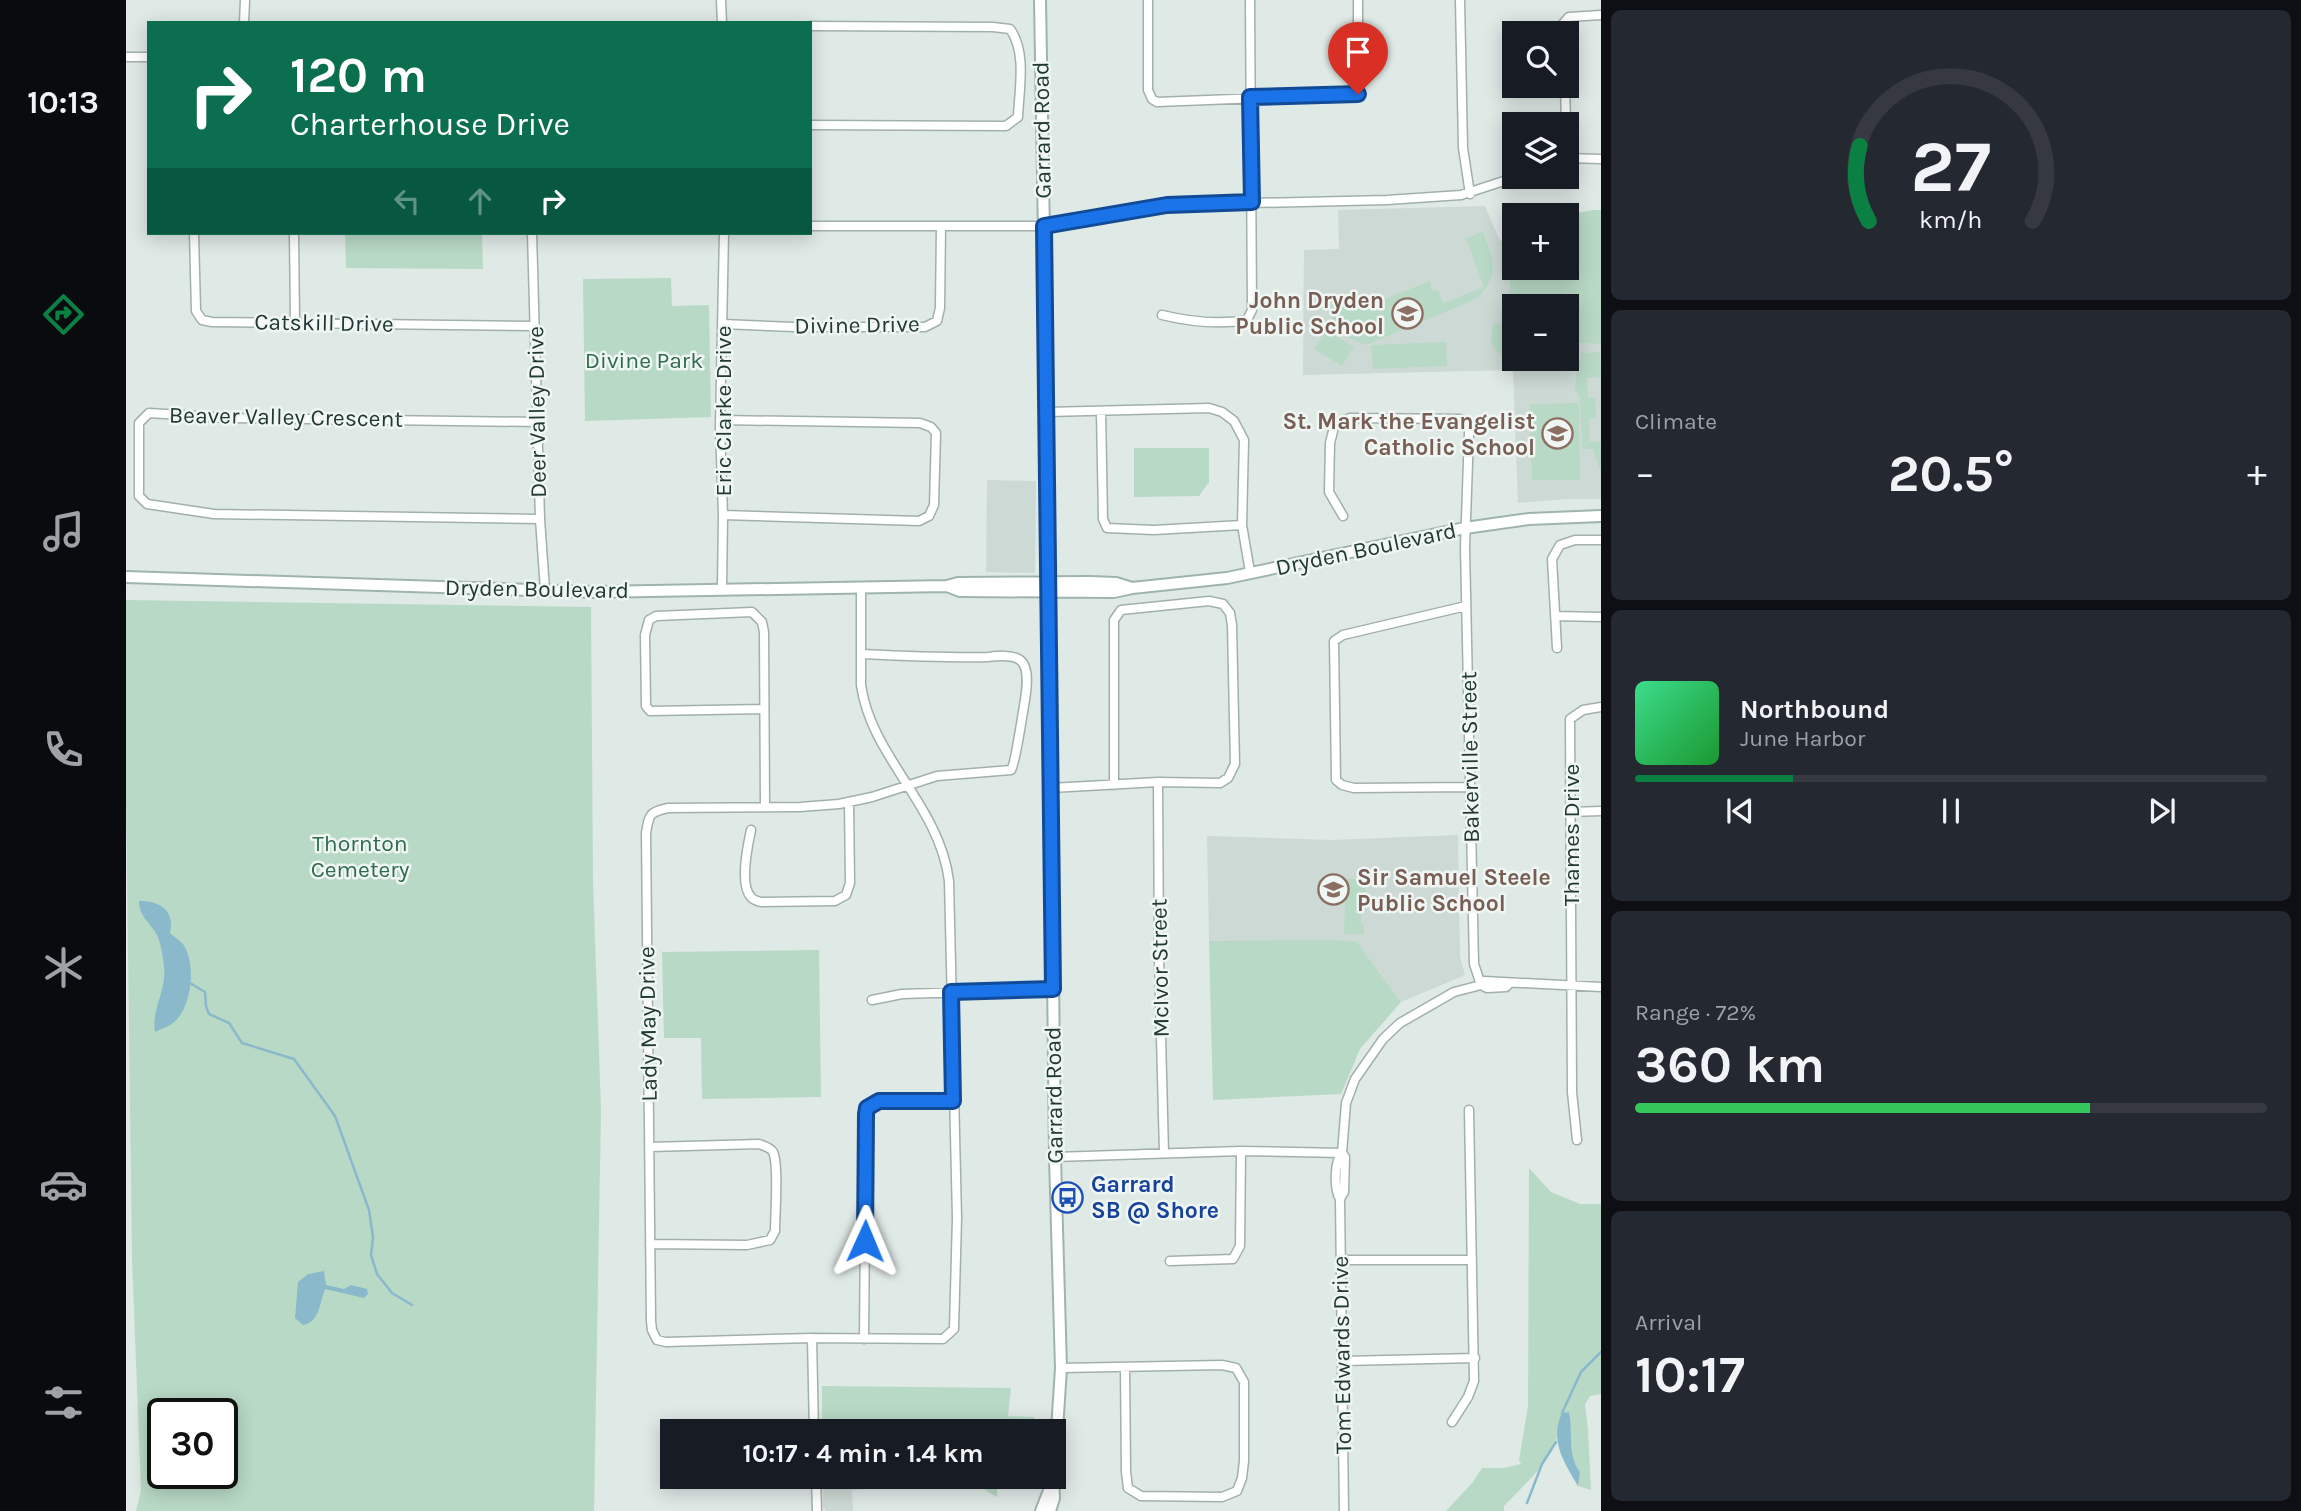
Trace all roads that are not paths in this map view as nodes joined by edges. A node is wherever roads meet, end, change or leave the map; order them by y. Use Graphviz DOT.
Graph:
graph roads {
  1 [pos="244,0"];
  2 [pos="721,0"];
  3 [pos="1040,0"];
  4 [pos="1148,0"];
  5 [pos="1250,0"];
  6 [pos="1358,0"];
  7 [pos="1460,0"];
  8 [pos="1601,15"];
  9 [pos="244,21"];
  10 [pos="722,21"];
  11 [pos="1565,21"];
  12 [pos="812,26"];
  13 [pos="126,57"];
  14 [pos="147,57"];
  15 [pos="1250,97"];
  16 [pos="812,125"];
  17 [pos="1579,158"];
  18 [pos="1601,159"];
  19 [pos="1502,182"];
  20 [pos="1470,194"];
  21 [pos="1252,202"];
  22 [pos="812,226"];
  23 [pos="941,226"];
  24 [pos="1044,226"];
  25 [pos="194,235"];
  26 [pos="293,235"];
  27 [pos="532,235"];
  28 [pos="724,235"];
  29 [pos="1162,315"];
  30 [pos="295,323"];
  31 [pos="723,324"];
  32 [pos="535,326"];
  33 [pos="1047,412"];
  34 [pos="1101,412"];
  35 [pos="721,420"];
  36 [pos="538,422"];
  37 [pos="723,515"];
  38 [pos="1343,516"];
  39 [pos="1601,516"];
  40 [pos="540,519"];
  41 [pos="1242,525"];
  42 [pos="1465,528"];
  43 [pos="1601,540"];
  44 [pos="1250,572"];
  45 [pos="126,577"];
  46 [pos="861,587"];
  47 [pos="1050,587"];
  48 [pos="722,589"];
  49 [pos="545,590"];
  50 [pos="1466,606"];
  51 [pos="1555,616"];
  52 [pos="1601,617"];
  53 [pos="1557,648"];
  54 [pos="862,654"];
  55 [pos="1601,708"];
  56 [pos="764,709"];
  57 [pos="1158,782"];
  58 [pos="908,785"];
  59 [pos="1114,785"];
  60 [pos="1471,787"];
  61 [pos="1051,788"];
  62 [pos="849,802"];
  63 [pos="765,807"];
  64 [pos="1601,811"];
  65 [pos="1570,812"];
  66 [pos="751,830"];
  67 [pos="1480,985"];
  68 [pos="1571,985"];
  69 [pos="1601,987"];
  70 [pos="1053,989"];
  71 [pos="951,992"];
  72 [pos="872,1000"];
  73 [pos="953,1101"];
  74 [pos="1469,1110"];
  75 [pos="1577,1140"];
  76 [pos="650,1147"];
  77 [pos="1241,1151"];
  78 [pos="1164,1153"];
  79 [pos="1342,1153"];
  80 [pos="1055,1157"];
  81 [pos="650,1244"];
  82 [pos="1472,1260"];
  83 [pos="1170,1261"];
  84 [pos="1340,1261"];
  85 [pos="812,1338"];
  86 [pos="864,1339"];
  87 [pos="1475,1358"];
  88 [pos="1343,1361"];
  89 [pos="1061,1368"];
  90 [pos="1125,1368"];
  91 [pos="814,1419"];
  92 [pos="1057,1419"];
  93 [pos="1452,1422"];
  94 [pos="816,1489"];
  95 [pos="1049,1489"];
  96 [pos="1054,1489"];
  97 [pos="1054,1498"];
  98 [pos="817,1511"];
  99 [pos="1041,1511"];
  100 [pos="1050,1511"];
  101 [pos="1063,1511"];
  102 [pos="1344,1511"];
  1 -- 9 [label="street"];
  2 -- 10 [label="street"];
  3 -- 24 [label="street, Garrard Road"];
  4 -- 15 [label="street"];
  5 -- 15 [label="street"];
  6 -- 15 [label="street"];
  7 -- 20 [label="street"];
  8 -- 11 [label="street"];
  12 -- 16 [label="street"];
  13 -- 14 [label="street"];
  15 -- 21 [label="street"];
  17 -- 18 [label="street"];
  19 -- 20 [label="street"];
  20 -- 21 [label="street"];
  21 -- 24 [label="street"];
  21 -- 29 [label="street"];
  22 -- 23 [label="street"];
  23 -- 24 [label="street"];
  23 -- 31 [label="street, Divine Drive"];
  24 -- 33 [label="street, Garrard Road"];
  25 -- 30 [label="street, Catskill Drive"];
  26 -- 30 [label="street"];
  27 -- 32 [label="street, Deer Valley Drive"];
  28 -- 31 [label="street, Eric Clarke Drive"];
  30 -- 32 [label="street, Catskill Drive"];
  31 -- 35 [label="street, Eric Clarke Drive"];
  32 -- 36 [label="street, Deer Valley Drive"];
  33 -- 34 [label="street"];
  33 -- 47 [label="street, Garrard Road"];
  34 -- 41 [label="street"];
  34 -- 41 [label="street"];
  35 -- 37 [label="street, Eric Clarke Drive"];
  35 -- 37 [label="street"];
  36 -- 40 [label="street, Deer Valley Drive"];
  36 -- 40 [label="street, Beaver Valley Crescent"];
  37 -- 48 [label="street, Eric Clarke Drive"];
  38 -- 42 [label="street, Bakerville Street"];
  39 -- 42 [label="street, Dryden Boulevard"];
  40 -- 49 [label="street, Deer Valley Drive"];
  41 -- 44 [label="street"];
  42 -- 44 [label="street, Dryden Boulevard"];
  42 -- 50 [label="street, Bakerville Street"];
  43 -- 51 [label="street"];
  44 -- 47 [label="street, Dryden Boulevard"];
  45 -- 49 [label="street, Dryden Boulevard"];
  46 -- 47 [label="street, Dryden Boulevard"];
  46 -- 48 [label="street, Dryden Boulevard"];
  46 -- 54 [label="street"];
  47 -- 61 [label="street, Garrard Road"];
  48 -- 49 [label="street, Dryden Boulevard"];
  50 -- 60 [label="street, Bakerville Street"];
  50 -- 60 [label="street"];
  51 -- 52 [label="street"];
  51 -- 53 [label="street"];
  54 -- 58 [label="street"];
  54 -- 58 [label="street, Lady May Drive"];
  55 -- 65 [label="street, Thames Drive"];
  56 -- 56 [label="street"];
  56 -- 63 [label="street"];
  57 -- 59 [label="street"];
  57 -- 59 [label="street"];
  57 -- 78 [label="street, McIvor Street"];
  58 -- 62 [label="street, Lady May Drive"];
  58 -- 71 [label="street"];
  59 -- 61 [label="street"];
  60 -- 67 [label="street, Bakerville Street"];
  61 -- 70 [label="street, Garrard Road"];
  62 -- 63 [label="street, Lady May Drive"];
  62 -- 66 [label="street"];
  63 -- 76 [label="street, Lady May Drive"];
  64 -- 65 [label="street"];
  65 -- 68 [label="street, Thames Drive"];
  67 -- 68 [label="street, Tom Edwards Drive"];
  67 -- 79 [label="street, Tom Edwards Drive"];
  68 -- 69 [label="street, Tom Edwards Drive"];
  68 -- 75 [label="street, Thames Drive"];
  70 -- 71 [label="street"];
  70 -- 80 [label="street, Garrard Road"];
  71 -- 72 [label="street"];
  71 -- 73 [label="street"];
  73 -- 86 [label="street"];
  73 -- 86 [label="street"];
  74 -- 82 [label="street"];
  76 -- 81 [label="street, Lady May Drive"];
  76 -- 81 [label="street"];
  77 -- 78 [label="street"];
  77 -- 79 [label="street"];
  77 -- 83 [label="street"];
  78 -- 80 [label="street"];
  79 -- 84 [label="street, Tom Edwards Drive"];
  80 -- 89 [label="street, Garrard Road"];
  81 -- 85 [label="street, Lady May Drive"];
  82 -- 84 [label="street"];
  82 -- 87 [label="street"];
  84 -- 88 [label="street, Tom Edwards Drive"];
  85 -- 86 [label="street"];
  85 -- 91 [label="street"];
  87 -- 88 [label="street"];
  87 -- 93 [label="street"];
  88 -- 102 [label="street, Tom Edwards Drive"];
  89 -- 90 [label="street"];
  89 -- 92 [label="street, Garrard Road"];
  90 -- 90 [label="street"];
  94 -- 98 [label="street"];
  95 -- 99 [label="street, Garrard Road"];
  96 -- 97 [label="street, Garrard Road"];
  97 -- 100 [label="street, Garrard Road"];
  97 -- 101 [label="street"];
}
